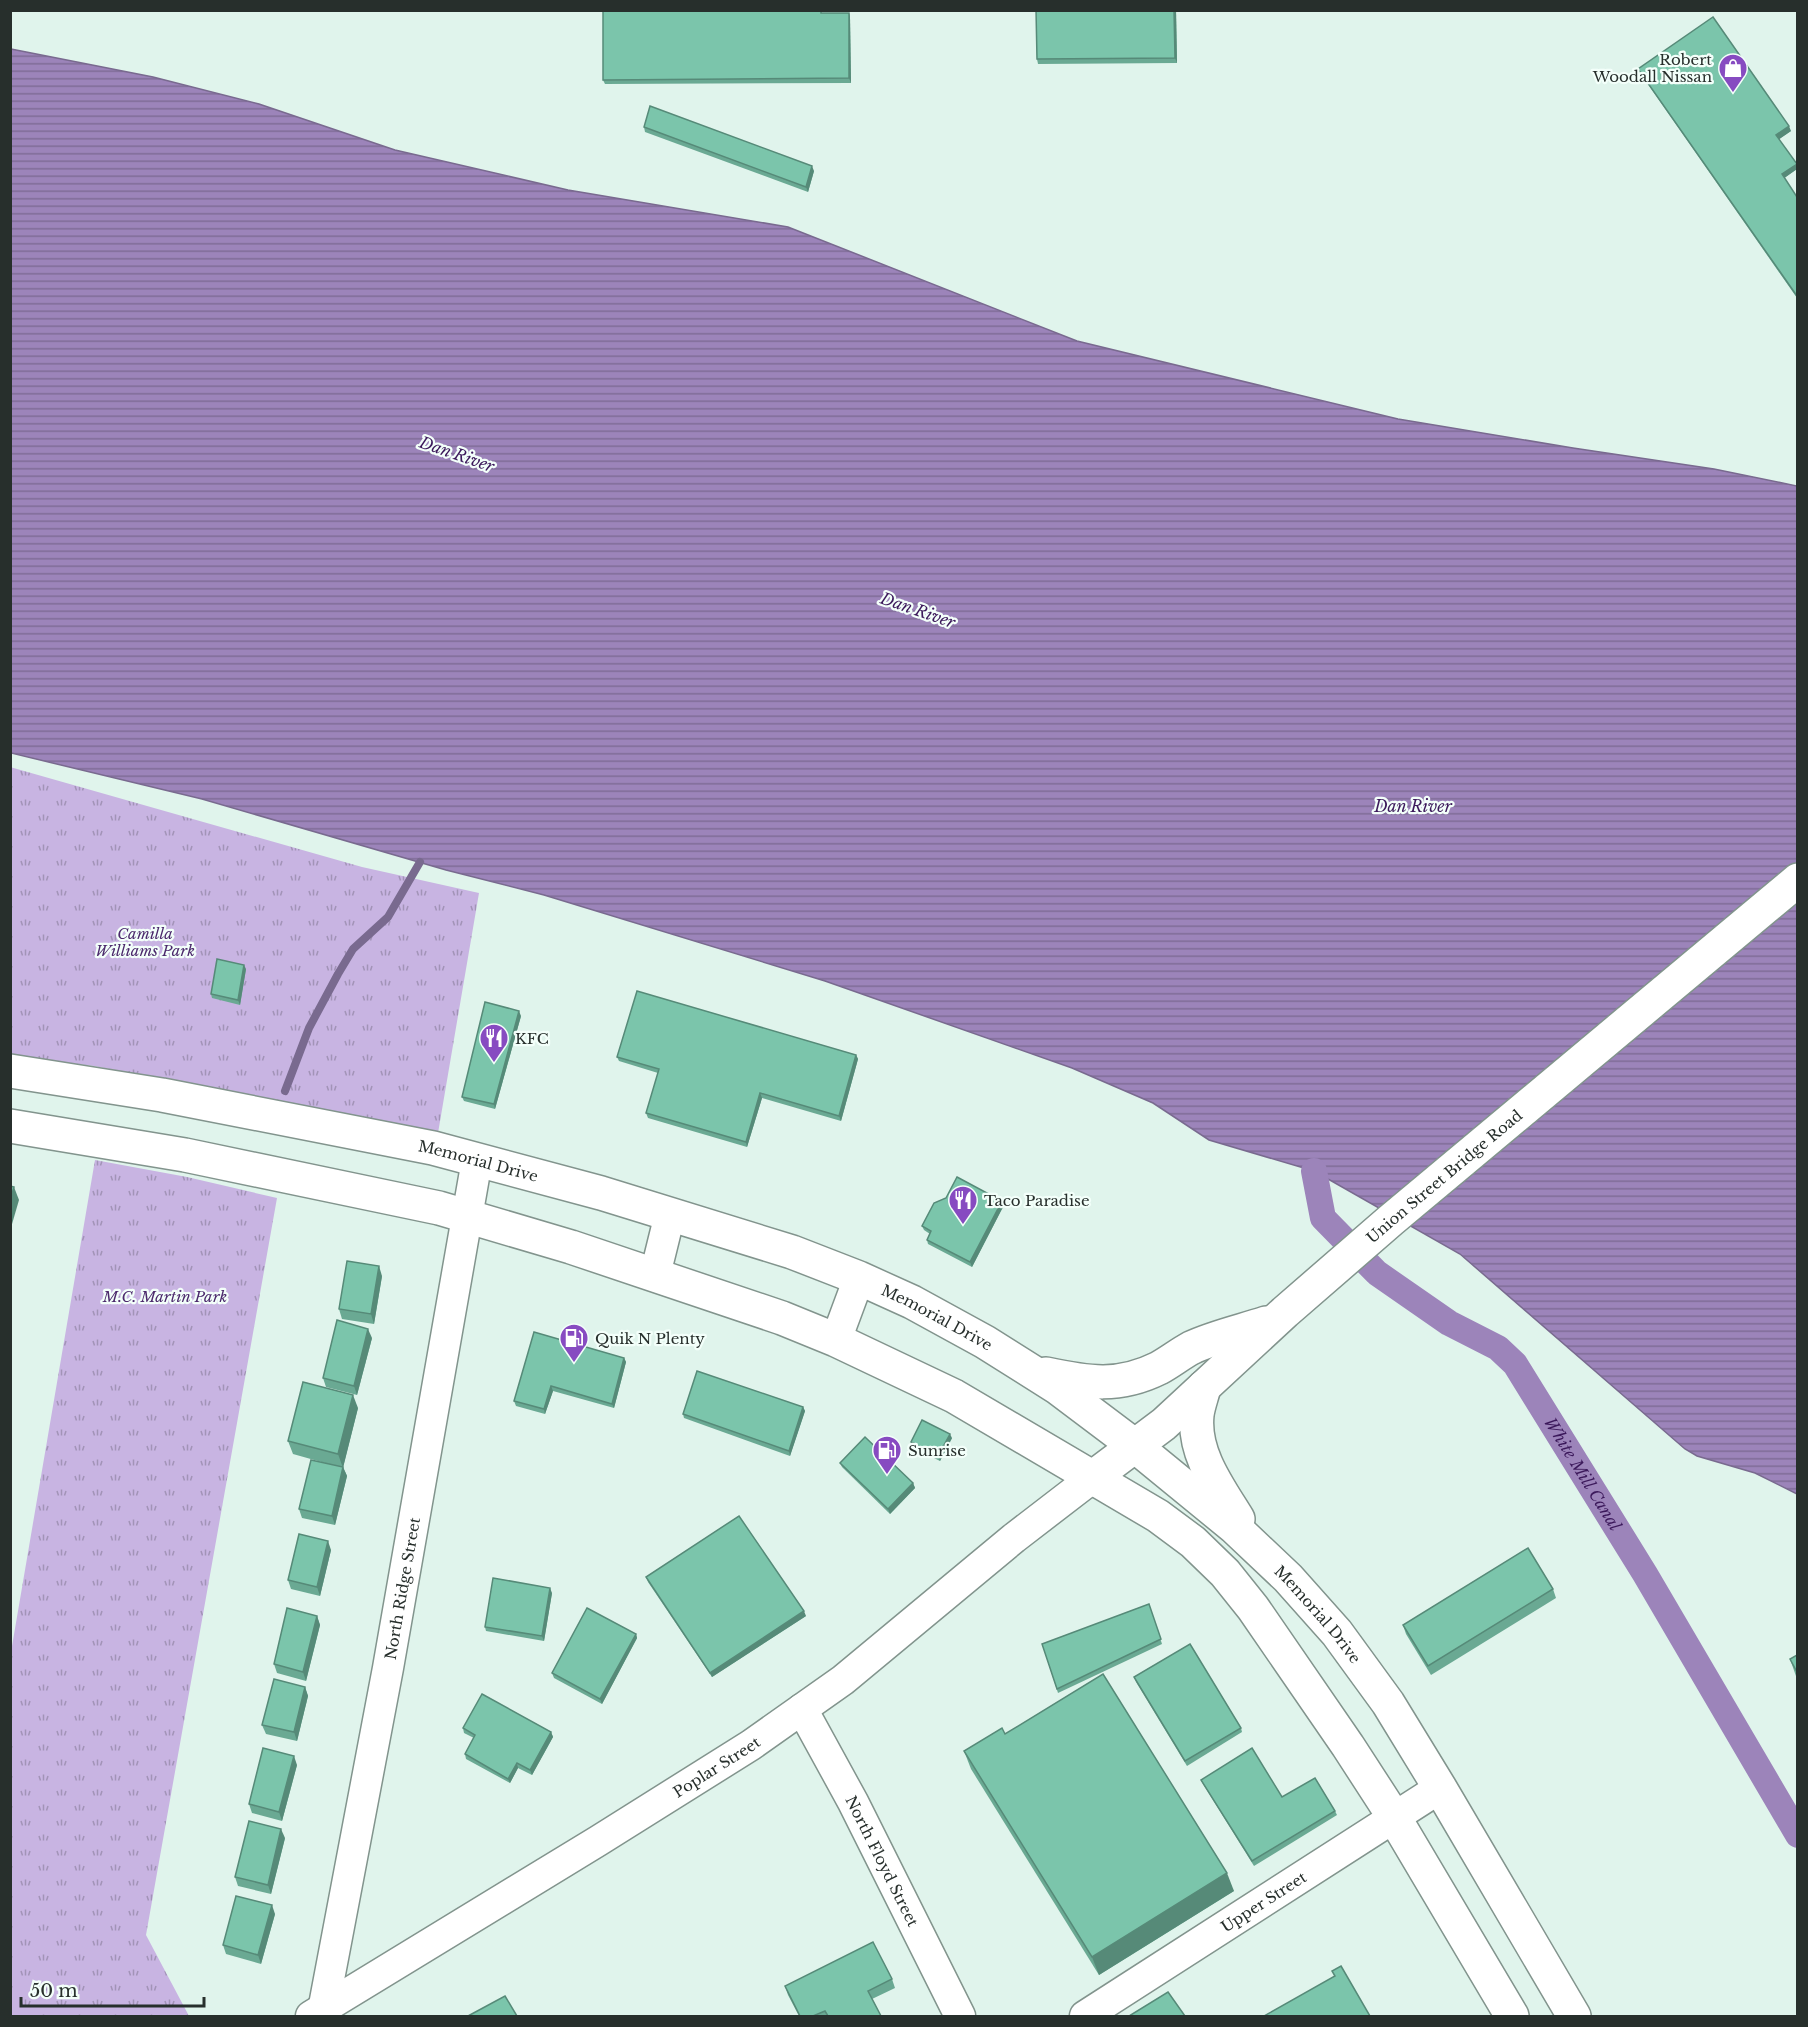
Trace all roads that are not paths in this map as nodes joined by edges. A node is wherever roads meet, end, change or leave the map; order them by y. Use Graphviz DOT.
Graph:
graph roads {
  1 [pos="1797,880"];
  2 [pos="10,1071"];
  3 [pos="10,1126"];
  4 [pos="477,1160"];
  5 [pos="670,1214"];
  6 [pos="467,1216"];
  7 [pos="655,1275"];
  8 [pos="859,1278"];
  9 [pos="1281,1316"];
  10 [pos="836,1340"];
  11 [pos="1030,1370"];
  12 [pos="1204,1387"];
  13 [pos="1135,1446"];
  14 [pos="1092,1478"];
  15 [pos="1255,1546"];
  16 [pos="802,1709"];
  17 [pos="1440,1788"];
  18 [pos="1394,1817"];
  19 [pos="319,2014"];
  20 [pos="960,2016"];
  21 [pos="1085,2016"];
  22 [pos="1512,2016"];
  23 [pos="1574,2016"];
  1 -- 9 [label="main road, Union Street Bridge Road"];
  2 -- 4 [label="main road, Memorial Drive"];
  3 -- 6 [label="main road"];
  4 -- 5 [label="main road, Memorial Drive"];
  4 -- 6 [label="street, North Ridge Street"];
  5 -- 7 [label="street"];
  5 -- 8 [label="main road, Memorial Drive"];
  6 -- 7 [label="main road"];
  6 -- 19 [label="street, North Ridge Street"];
  7 -- 10 [label="main road"];
  8 -- 10 [label="street"];
  8 -- 11 [label="main road, Memorial Drive"];
  9 -- 11 [label="main road"];
  9 -- 12 [label="main road, Union Street Bridge Road"];
  10 -- 14 [label="main road"];
  11 -- 13 [label="main road, Memorial Drive"];
  12 -- 13 [label="main road, Union Street Bridge Road"];
  12 -- 15 [label="main road"];
  13 -- 14 [label="main road, Union Street Bridge Road"];
  13 -- 15 [label="main road, Memorial Drive"];
  14 -- 16 [label="street, Poplar Street"];
  14 -- 18 [label="main road"];
  15 -- 17 [label="main road, Memorial Drive"];
  16 -- 19 [label="street, Poplar Street"];
  16 -- 20 [label="street, North Floyd Street"];
  17 -- 18 [label="street, Upper Street"];
  17 -- 23 [label="main road, Memorial Drive"];
  18 -- 21 [label="street, Upper Street"];
  18 -- 22 [label="main road"];
}
